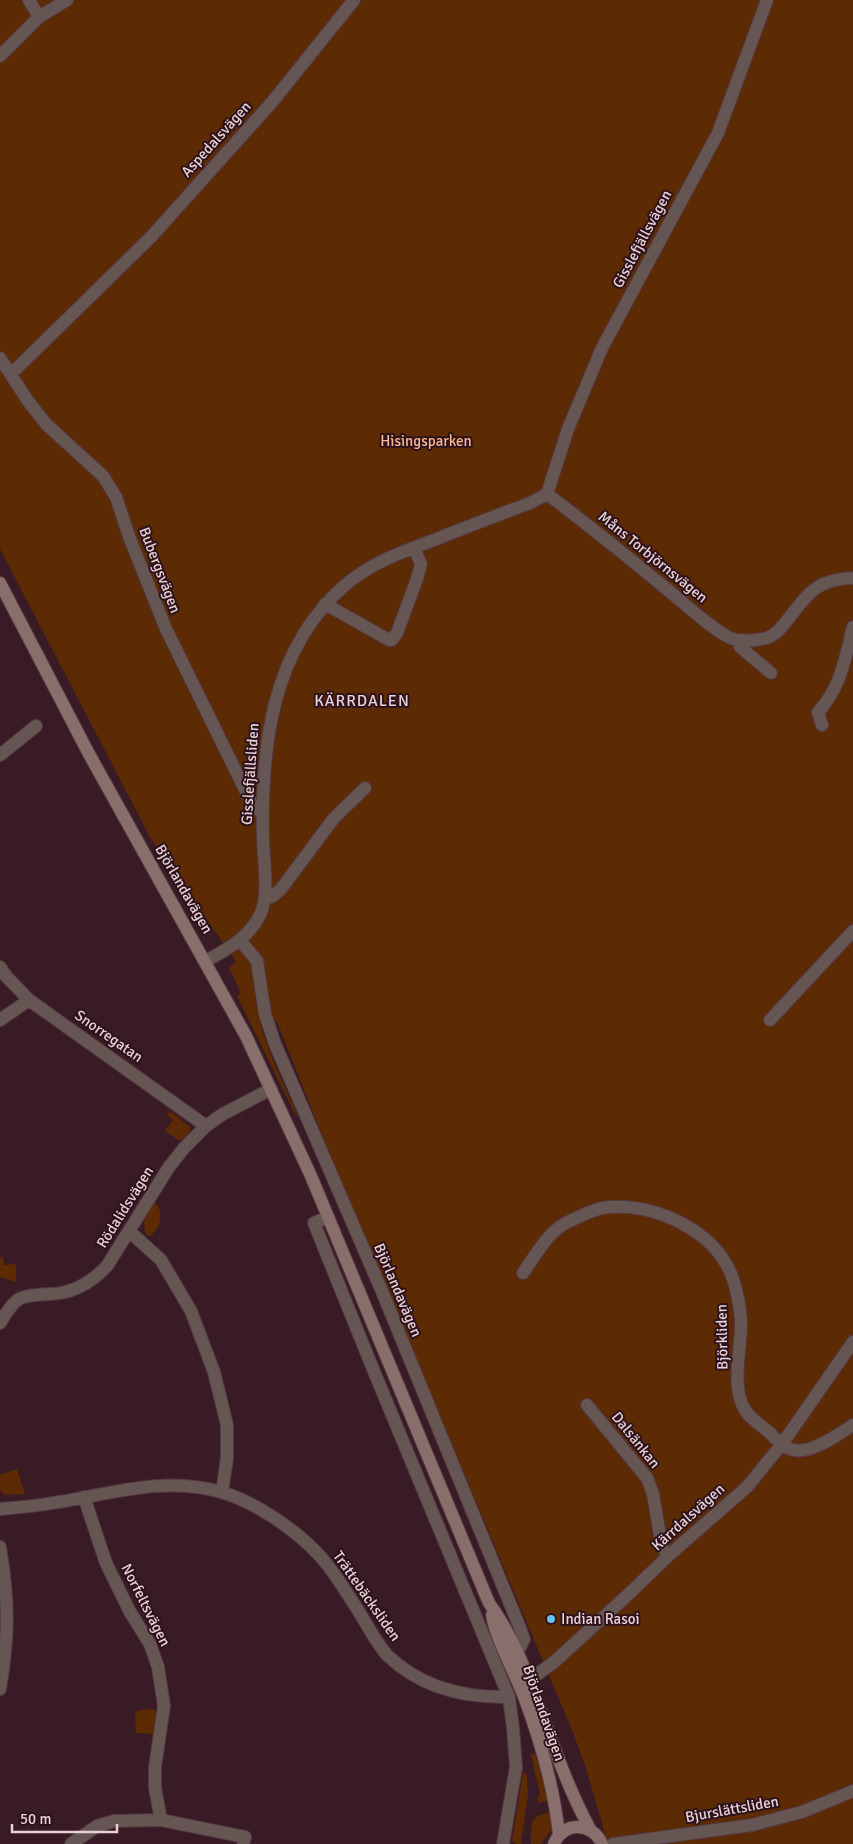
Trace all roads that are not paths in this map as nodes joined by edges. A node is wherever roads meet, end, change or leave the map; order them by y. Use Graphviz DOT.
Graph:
graph roads {
  1 [pos="29,0"];
  2 [pos="67,0"];
  3 [pos="354,0"];
  4 [pos="767,0"];
  5 [pos="39,17"];
  6 [pos="0,56"];
  7 [pos="0,358"];
  8 [pos="10,374"];
  9 [pos="547,494"];
  10 [pos="414,548"];
  11 [pos="853,578"];
  12 [pos="0,583"];
  13 [pos="325,604"];
  14 [pos="853,627"];
  15 [pos="741,640"];
  16 [pos="771,673"];
  17 [pos="822,724"];
  18 [pos="36,726"];
  19 [pos="0,755"];
  20 [pos="365,788"];
  21 [pos="262,812"];
  22 [pos="265,899"];
  23 [pos="853,931"];
  24 [pos="240,940"];
  25 [pos="206,961"];
  26 [pos="0,967"];
  27 [pos="29,1000"];
  28 [pos="0,1020"];
  29 [pos="770,1020"];
  30 [pos="271,1089"];
  31 [pos="206,1126"];
  32 [pos="328,1218"];
  33 [pos="129,1231"];
  34 [pos="523,1273"];
  35 [pos="0,1323"];
  36 [pos="853,1342"];
  37 [pos="586,1404"];
  38 [pos="853,1425"];
  39 [pos="782,1444"];
  40 [pos="222,1492"];
  41 [pos="84,1498"];
  42 [pos="0,1509"];
  43 [pos="0,1547"];
  44 [pos="668,1556"];
  45 [pos="489,1603"];
  46 [pos="517,1653"];
  47 [pos="529,1680"];
  48 [pos="0,1689"];
  49 [pos="523,1695"];
  50 [pos="509,1698"];
  51 [pos="853,1791"];
  52 [pos="162,1820"];
  53 [pos="590,1829"];
  54 [pos="679,1839"];
  55 [pos="556,1840"];
  56 [pos="244,1841"];
  57 [pos="71,1844"];
  58 [pos="503,1844"];
  59 [pos="602,1844"];
  60 [pos="613,1844"];
  1 -- 5 [label="street"];
  2 -- 5 [label="street"];
  3 -- 8 [label="street, Aspedalsvägen"];
  4 -- 9 [label="street, Gisslefjällsvägen"];
  5 -- 6 [label="street"];
  7 -- 8 [label="street, Bubergsvägen"];
  8 -- 21 [label="street, Bubergsvägen"];
  9 -- 10 [label="street, Gisslefjällsliden"];
  9 -- 15 [label="street, Måns Torbjörnsvägen"];
  10 -- 13 [label="street, Gisslefjällsliden"];
  10 -- 13 [label="street"];
  11 -- 15 [label="street, Måns Torbjörnsvägen"];
  12 -- 25 [label="street, Björlandavägen"];
  13 -- 21 [label="street, Gisslefjällsliden"];
  14 -- 17 [label="street"];
  15 -- 16 [label="street"];
  18 -- 19 [label="street"];
  20 -- 22 [label="street, Gisslefjällsliden"];
  21 -- 22 [label="street, Gisslefjällsliden"];
  22 -- 24 [label="street, Gisslefjällsliden"];
  23 -- 29 [label="street"];
  24 -- 25 [label="street, Gisslefjällsliden"];
  24 -- 46 [label="street, Björlandavägen"];
  25 -- 30 [label="street, Björlandavägen"];
  26 -- 27 [label="street, Snorregatan"];
  27 -- 28 [label="street"];
  27 -- 31 [label="street, Snorregatan"];
  30 -- 31 [label="street, Rödalidsvägen"];
  30 -- 32 [label="street, Björlandavägen"];
  31 -- 33 [label="street, Rödalidsvägen"];
  32 -- 45 [label="street, Björlandavägen"];
  32 -- 50 [label="street, Björlandavägen"];
  33 -- 35 [label="street, Rödalidsvägen"];
  33 -- 40 [label="street"];
  34 -- 39 [label="street, Björkliden"];
  36 -- 39 [label="street, Kärrdalsvägen"];
  37 -- 44 [label="street, Dalsänkan"];
  38 -- 39 [label="street"];
  39 -- 44 [label="street, Kärrdalsvägen"];
  40 -- 41 [label="street, Trättebäcksliden"];
  40 -- 50 [label="street, Trättebäcksliden"];
  41 -- 42 [label="street, Trättebäcksliden"];
  41 -- 52 [label="street, Norfeltsvägen"];
  43 -- 48 [label="street"];
  44 -- 47 [label="street, Kärrdalsvägen"];
  45 -- 46 [label="street, Björlandavägen"];
  45 -- 49 [label="street, Björlandavägen"];
  46 -- 47 [label="street, Björlandavägen"];
  47 -- 49 [label="street"];
  47 -- 53 [label="street, Björlandavägen"];
  49 -- 55 [label="street, Björlandavägen"];
  50 -- 58 [label="street"];
  51 -- 54 [label="street, Bjurslättsliden"];
  52 -- 56 [label="street"];
  52 -- 57 [label="street"];
  53 -- 55 [label="street, Björlandavägen"];
  53 -- 59 [label="street, Björlandavägen"];
  54 -- 60 [label="street, Bjurslättsliden"];
}
